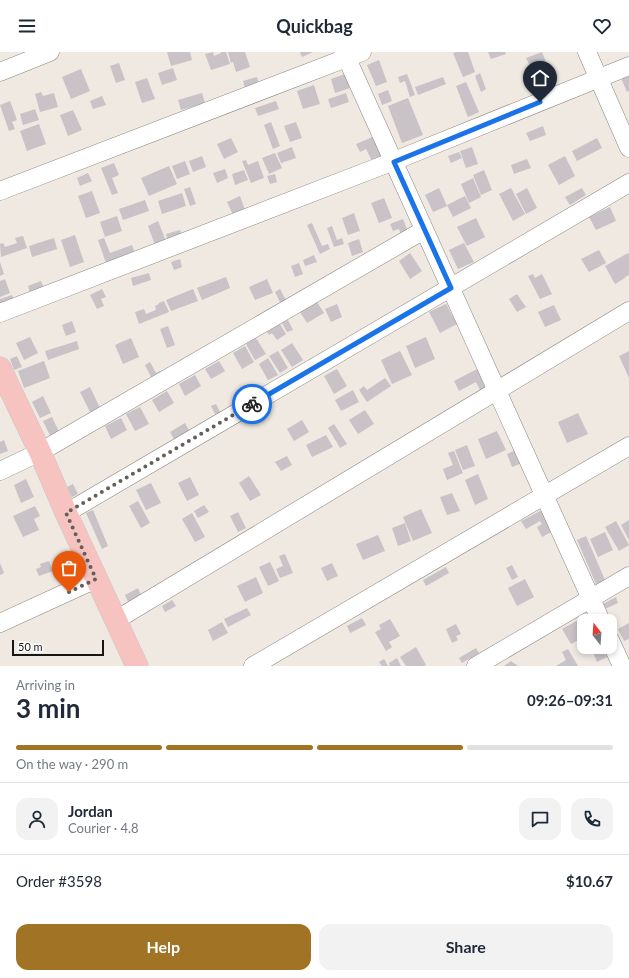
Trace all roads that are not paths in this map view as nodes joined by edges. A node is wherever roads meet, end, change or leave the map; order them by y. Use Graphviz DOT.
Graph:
graph roads {
  1 [pos="50,52"];
  2 [pos="587,52"];
  3 [pos="351,54"];
  4 [pos="629,66"];
  5 [pos="0,72"];
  6 [pos="599,79"];
  7 [pos="629,148"];
  8 [pos="394,162"];
  9 [pos="629,183"];
  10 [pos="0,191"];
  11 [pos="424,230"];
  12 [pos="451,288"];
  13 [pos="629,311"];
  14 [pos="0,313"];
  15 [pos="0,368"];
  16 [pos="497,391"];
  17 [pos="629,446"];
  18 [pos="40,452"];
  19 [pos="0,471"];
  20 [pos="545,496"];
  21 [pos="66,513"];
  22 [pos="629,576"];
  23 [pos="96,579"];
  24 [pos="591,598"];
  25 [pos="598,614"];
  26 [pos="116,620"];
  27 [pos="0,623"];
  28 [pos="616,654"];
  29 [pos="137,666"];
  30 [pos="253,666"];
  31 [pos="476,666"];
  32 [pos="622,666"];
  1 -- 5 [label="street"];
  2 -- 6 [label="street"];
  3 -- 8 [label="street"];
  3 -- 10 [label="street"];
  4 -- 6 [label="street"];
  6 -- 7 [label="street"];
  6 -- 8 [label="street"];
  8 -- 11 [label="street"];
  8 -- 14 [label="street"];
  9 -- 12 [label="street"];
  11 -- 12 [label="street"];
  11 -- 18 [label="street"];
  12 -- 16 [label="street"];
  12 -- 21 [label="street"];
  13 -- 16 [label="street"];
  15 -- 18 [label="main road"];
  16 -- 20 [label="street"];
  16 -- 26 [label="street"];
  17 -- 20 [label="street"];
  18 -- 19 [label="street"];
  18 -- 21 [label="main road"];
  20 -- 24 [label="street"];
  20 -- 30 [label="street"];
  21 -- 23 [label="main road"];
  22 -- 24 [label="street"];
  23 -- 26 [label="main road"];
  23 -- 27 [label="street"];
  24 -- 25 [label="street"];
  24 -- 31 [label="street"];
  26 -- 29 [label="main road"];
  28 -- 32 [label="street"];
}
